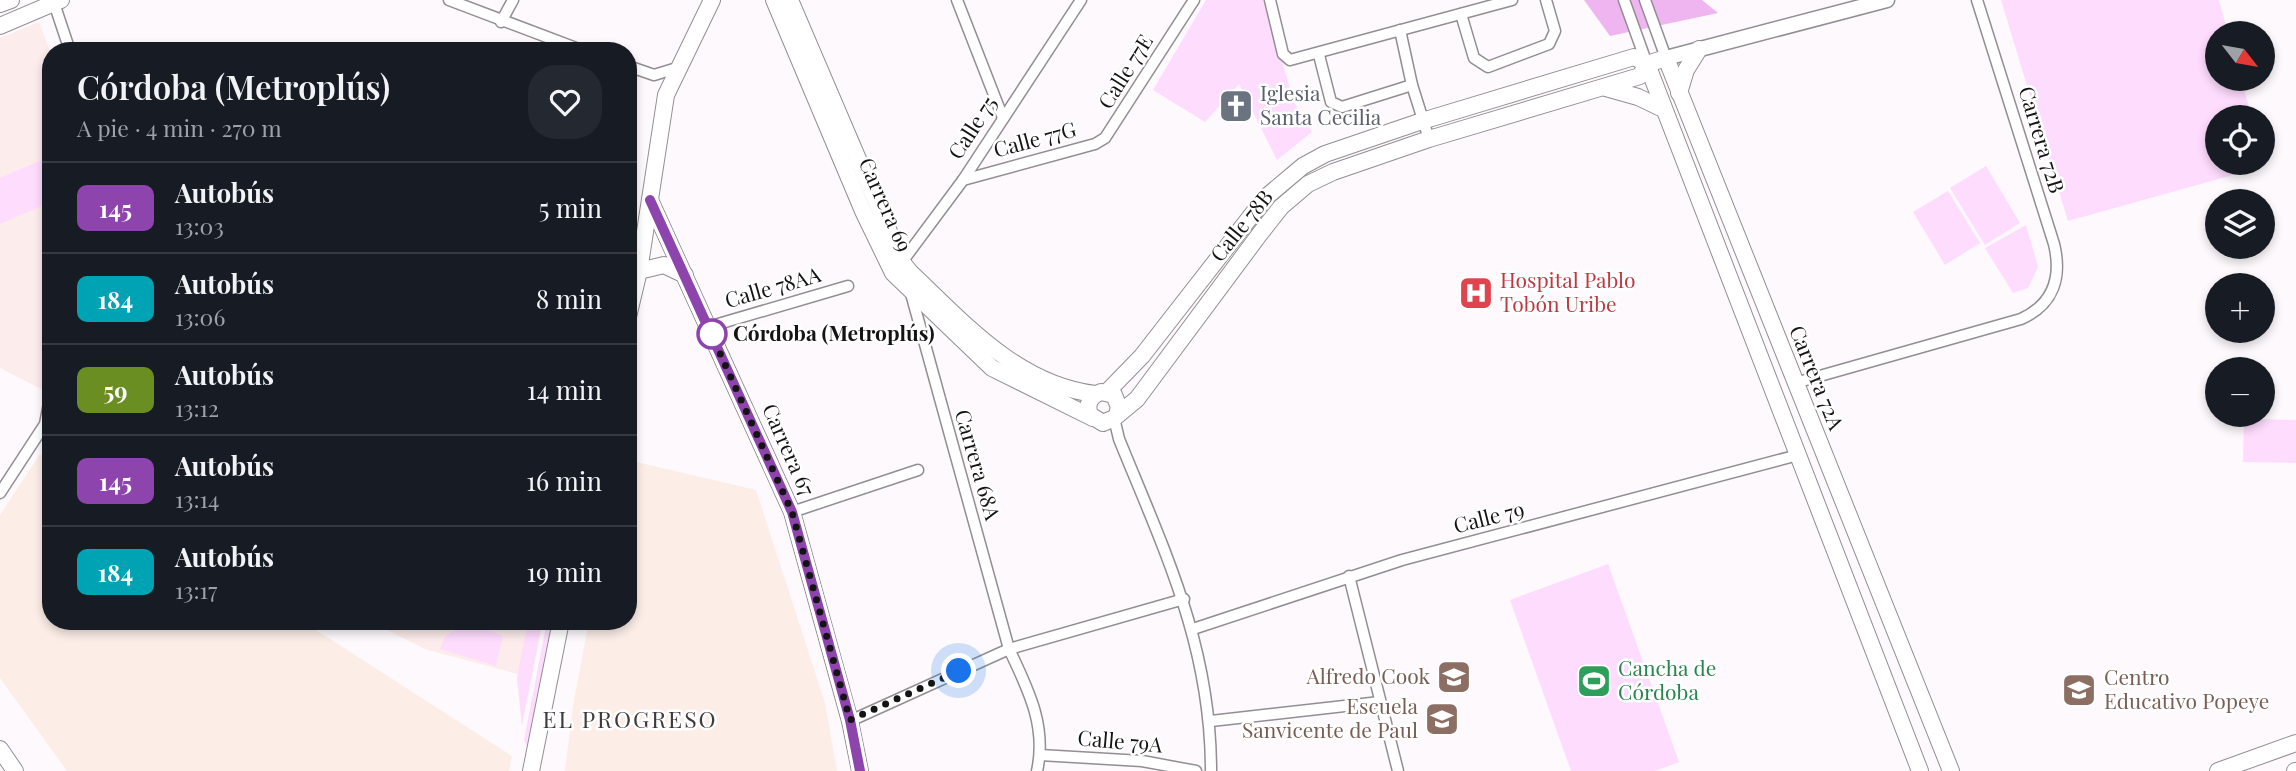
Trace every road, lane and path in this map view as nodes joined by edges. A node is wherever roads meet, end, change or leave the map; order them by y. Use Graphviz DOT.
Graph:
graph roads {
  1 [pos="11,0"];
  2 [pos="449,0"];
  3 [pos="513,0"];
  4 [pos="774,0"];
  5 [pos="790,0"];
  6 [pos="957,0"];
  7 [pos="1081,0"];
  8 [pos="1194,0"];
  9 [pos="1270,0"];
  10 [pos="1512,0"];
  11 [pos="1546,0"];
  12 [pos="1624,0"];
  13 [pos="1645,0"];
  14 [pos="1887,0"];
  15 [pos="1977,0"];
  16 [pos="57,1"];
  17 [pos="713,2"];
  18 [pos="0,4"];
  19 [pos="1461,14"];
  20 [pos="501,22"];
  21 [pos="0,26"];
  22 [pos="1400,30"];
  23 [pos="68,42"];
  24 [pos="558,42"];
  25 [pos="1699,49"];
  26 [pos="1319,55"];
  27 [pos="1666,58"];
  28 [pos="1647,64"];
  29 [pos="677,68"];
  30 [pos="637,69"];
  31 [pos="654,75"];
  32 [pos="1412,85"];
  33 [pos="1604,87"];
  34 [pos="1679,93"];
  35 [pos="666,96"];
  36 [pos="1510,96"];
  37 [pos="1663,109"];
  38 [pos="1003,118"];
  39 [pos="1422,121"];
  40 [pos="1480,125"];
  41 [pos="1112,128"];
  42 [pos="1429,139"];
  43 [pos="963,180"];
  44 [pos="650,200"];
  45 [pos="897,268"];
  46 [pos="639,271"];
  47 [pos="685,275"];
  48 [pos="637,279"];
  49 [pos="848,286"];
  50 [pos="910,290"];
  51 [pos="708,327"];
  52 [pos="1142,356"];
  53 [pos="1796,383"];
  54 [pos="1056,386"];
  55 [pos="1101,393"];
  56 [pos="1107,419"];
  57 [pos="42,427"];
  58 [pos="1798,455"];
  59 [pos="918,470"];
  60 [pos="0,493"];
  61 [pos="792,512"];
  62 [pos="1859,538"];
  63 [pos="1835,551"];
  64 [pos="1349,576"];
  65 [pos="1184,599"];
  66 [pos="1193,629"];
  67 [pos="559,630"];
  68 [pos="1009,649"];
  69 [pos="1380,702"];
  70 [pos="850,720"];
  71 [pos="1211,721"];
  72 [pos="2296,743"];
  73 [pos="1390,747"];
  74 [pos="0,749"];
  75 [pos="1040,755"];
  76 [pos="15,771"];
  77 [pos="531,771"];
  78 [pos="860,771"];
  79 [pos="1037,771"];
  80 [pos="1196,771"];
  81 [pos="1211,771"];
  82 [pos="1388,771"];
  83 [pos="1398,771"];
  84 [pos="1920,771"];
  85 [pos="1951,771"];
  86 [pos="2218,771"];
  1 -- 18 [label="main road"];
  2 -- 20 [label="street"];
  3 -- 20 [label="street"];
  4 -- 45 [label="main road, Carrera 69"];
  5 -- 45 [label="main road, Carrera 69"];
  6 -- 38 [label="street"];
  7 -- 38 [label="street, Calle 75"];
  8 -- 41 [label="street, Calle 77E"];
  9 -- 26 [label="street"];
  10 -- 19 [label="street"];
  11 -- 19 [label="street"];
  12 -- 28 [label="street, Carrera 72A"];
  13 -- 27 [label="street, Carrera 72A"];
  14 -- 25 [label="street, Calle 78B"];
  15 -- 53 [label="street, Carrera 72B"];
  16 -- 21 [label="main road"];
  16 -- 23 [label="street"];
  17 -- 29 [label="main road"];
  19 -- 22 [label="street"];
  20 -- 24 [label="street"];
  22 -- 26 [label="street"];
  22 -- 32 [label="street"];
  25 -- 27 [label="street, Calle 78B"];
  25 -- 34 [label="main road"];
  26 -- 32 [label="street"];
  27 -- 28 [label="main road, Calle 78B"];
  27 -- 34 [label="main road, Carrera 72A"];
  28 -- 33 [label="main road, Calle 78B"];
  28 -- 36 [label="main road, Calle 78B"];
  28 -- 37 [label="main road, Carrera 72A"];
  29 -- 31 [label="street"];
  29 -- 35 [label="main road"];
  30 -- 31 [label="street"];
  31 -- 35 [label="street"];
  32 -- 39 [label="street"];
  33 -- 37 [label="main road"];
  33 -- 40 [label="main road, Calle 78B"];
  34 -- 53 [label="main road, Carrera 72A"];
  35 -- 44 [label="main road"];
  36 -- 39 [label="main road, Calle 78B"];
  36 -- 40 [label="main road"];
  37 -- 58 [label="main road, Carrera 72A"];
  38 -- 43 [label="street, Calle 75"];
  39 -- 42 [label="street"];
  39 -- 52 [label="main road, Calle 78B"];
  40 -- 42 [label="main road, Calle 78B"];
  41 -- 43 [label="street, Calle 77G"];
  42 -- 56 [label="main road, Calle 78B"];
  43 -- 45 [label="street, Calle 75"];
  44 -- 46 [label="main road"];
  44 -- 47 [label="main road, Carrera 67"];
  45 -- 50 [label="main road, Carrera 69"];
  45 -- 54 [label="main road, Carrera 69"];
  46 -- 47 [label="main road"];
  46 -- 48 [label="main road"];
  47 -- 51 [label="main road, Carrera 67"];
  49 -- 51 [label="street, Calle 78AA"];
  50 -- 56 [label="main road, Carrera 69"];
  50 -- 68 [label="street, Carrera 68A"];
  51 -- 61 [label="main road, Carrera 67"];
  52 -- 54 [label="main road"];
  52 -- 55 [label="main road, Calle 78B"];
  53 -- 62 [label="main road, Carrera 72A"];
  54 -- 55 [label="main road, Carrera 69"];
  55 -- 56 [label="main road"];
  55 -- 56 [label="main road"];
  56 -- 65 [label="street, Carrera 69"];
  57 -- 60 [label="street"];
  58 -- 63 [label="main road, Carrera 72A"];
  58 -- 64 [label="street, Calle 79"];
  59 -- 61 [label="street"];
  61 -- 70 [label="main road, Carrera 67"];
  62 -- 63 [label="main road"];
  62 -- 85 [label="main road, Carrera 72A"];
  63 -- 84 [label="main road, Carrera 72A"];
  64 -- 66 [label="street, Calle 79"];
  64 -- 69 [label="street"];
  65 -- 66 [label="street, Carrera 69"];
  65 -- 68 [label="street"];
  66 -- 71 [label="street, Carrera 69"];
  67 -- 77 [label="main road"];
  68 -- 70 [label="street"];
  68 -- 75 [label="street, Carrera 68A"];
  69 -- 71 [label="street"];
  69 -- 73 [label="street"];
  70 -- 78 [label="main road, Carrera 67"];
  71 -- 81 [label="street, Carrera 69"];
  72 -- 86 [label="main road"];
  73 -- 82 [label="street"];
  73 -- 83 [label="street"];
  74 -- 76 [label="main road"];
  75 -- 79 [label="street, Carrera 68A"];
  75 -- 80 [label="street, Calle 79A"];
}
